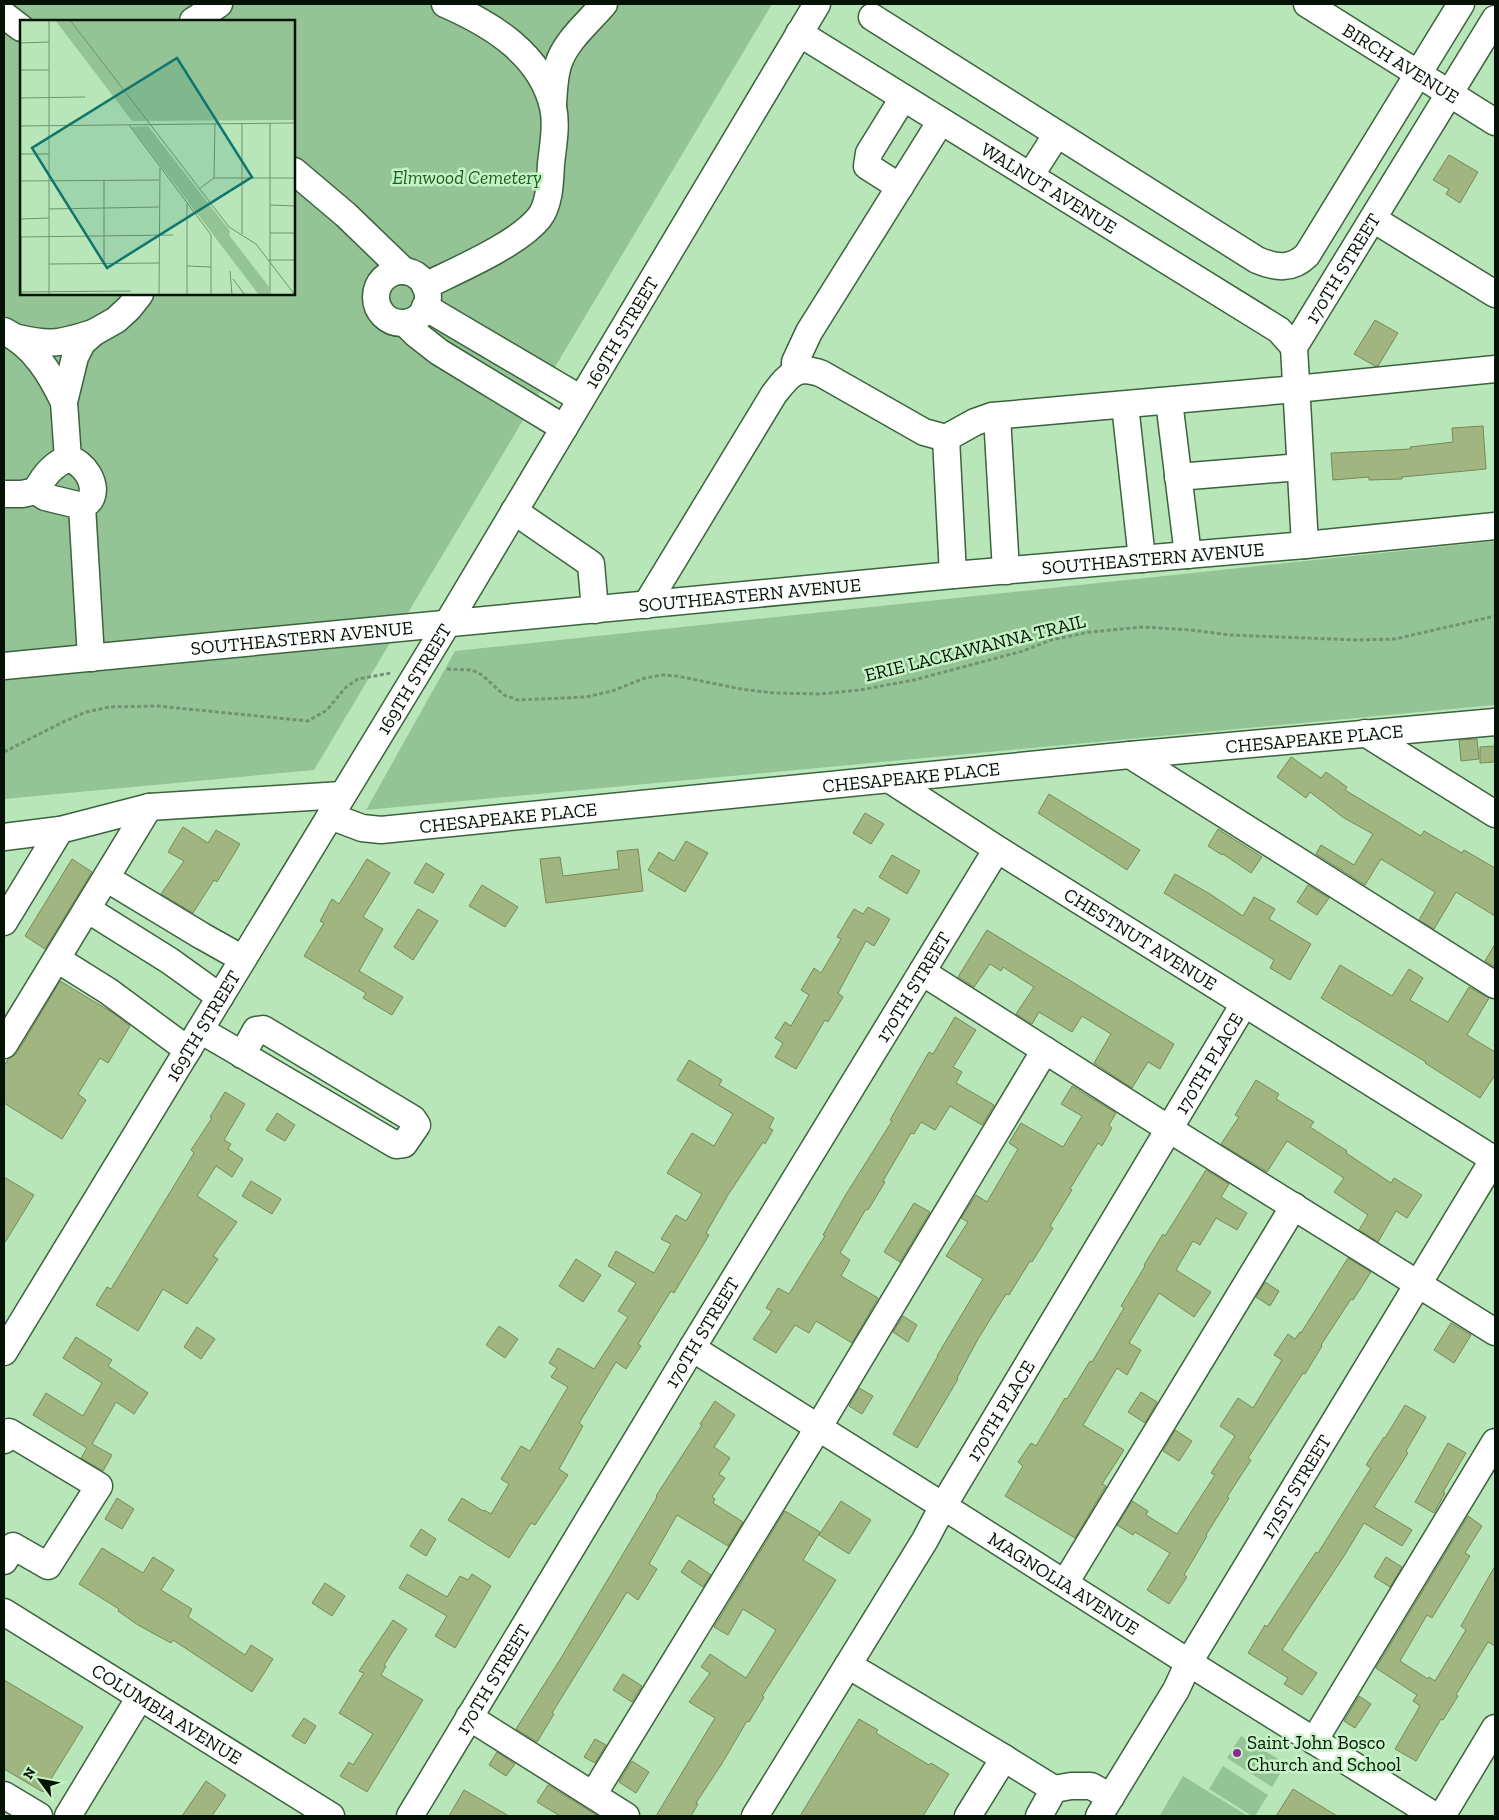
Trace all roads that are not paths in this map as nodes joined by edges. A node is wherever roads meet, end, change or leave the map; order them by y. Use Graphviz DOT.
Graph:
graph roads {
  1 [pos="219,4"];
  2 [pos="445,4"];
  3 [pos="604,4"];
  4 [pos="817,4"];
  5 [pos="1306,4"];
  6 [pos="1461,4"];
  7 [pos="4,15"];
  8 [pos="872,17"];
  9 [pos="1495,19"];
  10 [pos="195,20"];
  11 [pos="20,27"];
  12 [pos="799,33"];
  13 [pos="1418,74"];
  14 [pos="1450,94"];
  15 [pos="903,98"];
  16 [pos="553,107"];
  17 [pos="942,121"];
  18 [pos="1495,122"];
  19 [pos="1057,134"];
  20 [pos="295,172"];
  21 [pos="1030,176"];
  22 [pos="900,187"];
  23 [pos="1373,219"];
  24 [pos="418,288"];
  25 [pos="1495,294"];
  26 [pos="139,295"];
  27 [pos="405,323"];
  28 [pos="93,333"];
  29 [pos="11,334"];
  30 [pos="1294,348"];
  31 [pos="1495,369"];
  32 [pos="795,372"];
  33 [pos="1296,389"];
  34 [pos="581,399"];
  35 [pos="1170,401"];
  36 [pos="64,402"];
  37 [pos="1125,405"];
  38 [pos="997,416"];
  39 [pos="564,428"];
  40 [pos="946,438"];
  41 [pos="68,459"];
  42 [pos="1300,467"];
  43 [pos="1178,477"];
  44 [pos="36,491"];
  45 [pos="4,494"];
  46 [pos="82,506"];
  47 [pos="514,511"];
  48 [pos="1495,526"];
  49 [pos="1305,545"];
  50 [pos="1188,555"];
  51 [pos="1142,559"];
  52 [pos="1006,571"];
  53 [pos="953,575"];
  54 [pos="646,605"];
  55 [pos="595,610"];
  56 [pos="447,624"];
  57 [pos="91,658"];
  58 [pos="4,666"];
  59 [pos="1495,722"];
  60 [pos="1365,733"];
  61 [pos="1130,755"];
  62 [pos="889,778"];
  63 [pos="336,806"];
  64 [pos="149,807"];
  65 [pos="1495,814"];
  66 [pos="60,830"];
  67 [pos="4,837"];
  68 [pos="997,849"];
  69 [pos="106,878"];
  70 [pos="87,909"];
  71 [pos="4,922"];
  72 [pos="56,959"];
  73 [pos="243,959"];
  74 [pos="922,972"];
  75 [pos="1495,985"];
  76 [pos="220,997"];
  77 [pos="1244,1004"];
  78 [pos="194,1040"];
  79 [pos="4,1045"];
  80 [pos="1045,1050"];
  81 [pos="242,1055"];
  82 [pos="1169,1129"];
  83 [pos="1495,1159"];
  84 [pos="1294,1206"];
  85 [pos="1418,1284"];
  86 [pos="1495,1332"];
  87 [pos="692,1348"];
  88 [pos="4,1352"];
  89 [pos="818,1428"];
  90 [pos="4,1440"];
  91 [pos="1495,1442"];
  92 [pos="943,1506"];
  93 [pos="7,1549"];
  94 [pos="1065,1583"];
  95 [pos="4,1612"];
  96 [pos="1189,1662"];
  97 [pos="848,1665"];
  98 [pos="140,1697"];
  99 [pos="469,1718"];
  100 [pos="1495,1728"];
  101 [pos="1314,1741"];
  102 [pos="1004,1758"];
  103 [pos="1054,1789"];
  104 [pos="4,1795"];
  105 [pos="593,1795"];
  106 [pos="1105,1807"];
  107 [pos="39,1816"];
  108 [pos="68,1816"];
  109 [pos="331,1816"];
  110 [pos="410,1816"];
  111 [pos="626,1816"];
  112 [pos="755,1816"];
  113 [pos="968,1816"];
  114 [pos="1038,1816"];
  115 [pos="1436,1816"];
  116 [pos="1442,1816"];
  1 -- 10 [label="street"];
  2 -- 16 [label="street"];
  3 -- 16 [label="street"];
  4 -- 12 [label="street, 169TH STREET"];
  5 -- 13 [label="street, BIRCH AVENUE"];
  6 -- 13 [label="street"];
  7 -- 11 [label="street"];
  8 -- 19 [label="street"];
  9 -- 14 [label="street, 170TH STREET"];
  12 -- 15 [label="street, WALNUT AVENUE"];
  12 -- 34 [label="street, 169TH STREET"];
  13 -- 14 [label="street, BIRCH AVENUE"];
  13 -- 19 [label="street"];
  14 -- 18 [label="street, BIRCH AVENUE"];
  14 -- 23 [label="street, 170TH STREET"];
  15 -- 17 [label="street, WALNUT AVENUE"];
  15 -- 22 [label="street"];
  16 -- 24 [label="street"];
  17 -- 21 [label="street, WALNUT AVENUE"];
  17 -- 22 [label="street"];
  19 -- 21 [label="street"];
  20 -- 24 [label="street"];
  21 -- 30 [label="street, WALNUT AVENUE"];
  22 -- 32 [label="street"];
  23 -- 25 [label="street"];
  23 -- 30 [label="street, 170TH STREET"];
  24 -- 27 [label="street"];
  24 -- 27 [label="street"];
  24 -- 34 [label="street"];
  26 -- 28 [label="street"];
  27 -- 39 [label="street"];
  28 -- 29 [label="street"];
  28 -- 36 [label="street"];
  29 -- 36 [label="street"];
  30 -- 33 [label="street"];
  31 -- 33 [label="street"];
  32 -- 40 [label="street"];
  32 -- 54 [label="street"];
  33 -- 35 [label="street"];
  33 -- 42 [label="street"];
  34 -- 39 [label="street, 169TH STREET"];
  35 -- 37 [label="street"];
  35 -- 43 [label="street"];
  36 -- 41 [label="street"];
  37 -- 38 [label="street"];
  37 -- 51 [label="street"];
  38 -- 40 [label="street"];
  38 -- 52 [label="street"];
  39 -- 47 [label="street, 169TH STREET"];
  40 -- 53 [label="street"];
  41 -- 44 [label="street"];
  41 -- 46 [label="street"];
  42 -- 43 [label="street"];
  42 -- 49 [label="street"];
  43 -- 50 [label="street"];
  44 -- 45 [label="street"];
  44 -- 46 [label="street"];
  46 -- 57 [label="street"];
  47 -- 55 [label="street"];
  47 -- 56 [label="street, 169TH STREET"];
  48 -- 49 [label="street, SOUTHEASTERN AVENUE"];
  49 -- 50 [label="street, SOUTHEASTERN AVENUE"];
  50 -- 51 [label="street, SOUTHEASTERN AVENUE"];
  51 -- 52 [label="street, SOUTHEASTERN AVENUE"];
  52 -- 53 [label="street, SOUTHEASTERN AVENUE"];
  53 -- 54 [label="street, SOUTHEASTERN AVENUE"];
  54 -- 55 [label="street, SOUTHEASTERN AVENUE"];
  55 -- 56 [label="street, SOUTHEASTERN AVENUE"];
  56 -- 57 [label="street, SOUTHEASTERN AVENUE"];
  56 -- 63 [label="street, 169TH STREET"];
  57 -- 58 [label="street, SOUTHEASTERN AVENUE"];
  59 -- 60 [label="street, CHESAPEAKE PLACE"];
  60 -- 61 [label="street, CHESAPEAKE PLACE"];
  60 -- 65 [label="street"];
  61 -- 62 [label="street, CHESAPEAKE PLACE"];
  61 -- 75 [label="street"];
  62 -- 63 [label="street, CHESAPEAKE PLACE"];
  62 -- 68 [label="street, CHESTNUT AVENUE"];
  63 -- 64 [label="street"];
  63 -- 73 [label="street, 169TH STREET"];
  64 -- 66 [label="street"];
  64 -- 69 [label="street"];
  66 -- 67 [label="street"];
  66 -- 71 [label="street"];
  68 -- 74 [label="street, 170TH STREET"];
  68 -- 77 [label="street, CHESTNUT AVENUE"];
  69 -- 70 [label="street"];
  69 -- 73 [label="street"];
  70 -- 72 [label="street"];
  70 -- 76 [label="street"];
  72 -- 78 [label="street"];
  72 -- 79 [label="street"];
  73 -- 76 [label="street, 169TH STREET"];
  74 -- 80 [label="street"];
  74 -- 87 [label="street, 170TH STREET"];
  76 -- 78 [label="street, 169TH STREET"];
  77 -- 82 [label="street, 170TH PLACE"];
  77 -- 83 [label="street, CHESTNUT AVENUE"];
  78 -- 81 [label="street"];
  78 -- 88 [label="street, 169TH STREET"];
  80 -- 82 [label="street"];
  80 -- 89 [label="street"];
  81 -- 81 [label="street"];
  82 -- 84 [label="street"];
  82 -- 92 [label="street, 170TH PLACE"];
  83 -- 85 [label="street, 171ST STREET"];
  84 -- 85 [label="street"];
  84 -- 94 [label="street"];
  85 -- 86 [label="street"];
  85 -- 96 [label="street, 171ST STREET"];
  87 -- 89 [label="street, MAGNOLIA AVENUE"];
  87 -- 99 [label="street, 170TH STREET"];
  89 -- 92 [label="street, MAGNOLIA AVENUE"];
  89 -- 105 [label="street"];
  90 -- 93 [label="street"];
  91 -- 101 [label="street"];
  92 -- 94 [label="street, MAGNOLIA AVENUE"];
  92 -- 97 [label="street, 170TH PLACE"];
  94 -- 96 [label="street, MAGNOLIA AVENUE"];
  95 -- 98 [label="street, COLUMBIA AVENUE"];
  96 -- 101 [label="street, MAGNOLIA AVENUE"];
  96 -- 106 [label="street, 171ST STREET"];
  97 -- 102 [label="street"];
  97 -- 112 [label="street, 170TH PLACE"];
  98 -- 108 [label="street"];
  98 -- 109 [label="street, COLUMBIA AVENUE"];
  99 -- 105 [label="street"];
  99 -- 110 [label="street, 170TH STREET"];
  100 -- 116 [label="street"];
  101 -- 115 [label="street, MAGNOLIA AVENUE"];
  102 -- 103 [label="street"];
  102 -- 113 [label="street"];
  103 -- 106 [label="street"];
  103 -- 114 [label="street"];
  104 -- 107 [label="street"];
  105 -- 111 [label="street"];
}
